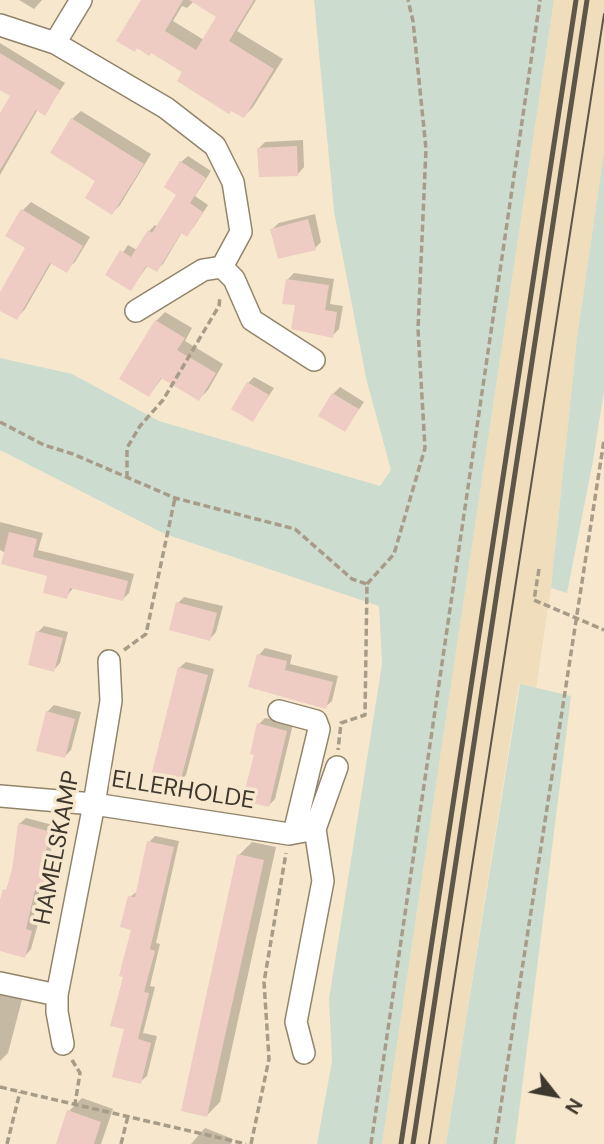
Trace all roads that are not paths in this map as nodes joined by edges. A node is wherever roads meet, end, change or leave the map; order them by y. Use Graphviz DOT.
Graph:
graph roads {
  1 [pos="81,0"];
  2 [pos="0,24"];
  3 [pos="55,43"];
  4 [pos="222,267"];
  5 [pos="136,311"];
  6 [pos="314,360"];
  7 [pos="109,661"];
  8 [pos="279,711"];
  9 [pos="337,767"];
  10 [pos="0,796"];
  11 [pos="94,804"];
  12 [pos="299,832"];
  13 [pos="0,982"];
  14 [pos="57,995"];
  15 [pos="63,1044"];
  16 [pos="303,1054"];
  1 -- 3 [label="street"];
  2 -- 3 [label="street"];
  3 -- 4 [label="street"];
  4 -- 5 [label="street"];
  4 -- 6 [label="street"];
  7 -- 11 [label="street, HAMELSKAMP"];
  8 -- 12 [label="street"];
  9 -- 12 [label="street"];
  10 -- 11 [label="street, ELLERHOLDE"];
  11 -- 12 [label="street, ELLERHOLDE"];
  11 -- 14 [label="street, HAMELSKAMP"];
  12 -- 16 [label="street"];
  13 -- 14 [label="street"];
  14 -- 15 [label="street, HAMELSKAMP"];
}
